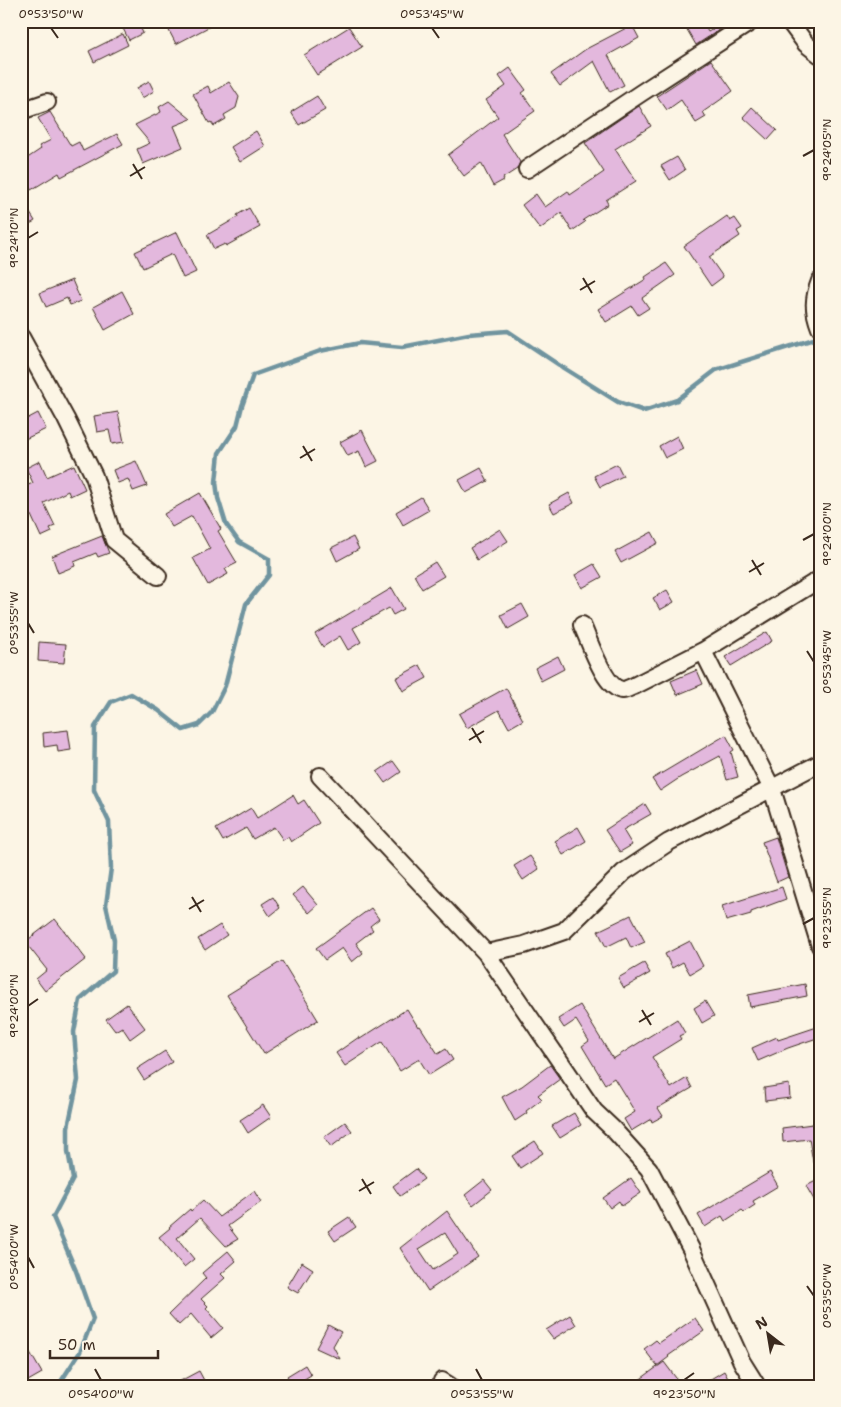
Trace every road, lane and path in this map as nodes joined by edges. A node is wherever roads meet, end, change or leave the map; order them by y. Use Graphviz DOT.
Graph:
graph roads {
  1 [pos="752,21"];
  2 [pos="790,21"];
  3 [pos="820,54"];
  4 [pos="47,102"];
  5 [pos="21,111"];
  6 [pos="527,169"];
  7 [pos="820,281"];
  8 [pos="819,327"];
  9 [pos="21,337"];
  10 [pos="158,576"];
  11 [pos="820,579"];
  12 [pos="582,625"];
  13 [pos="703,651"];
  14 [pos="820,763"];
  15 [pos="320,776"];
  16 [pos="772,789"];
  17 [pos="820,946"];
  18 [pos="486,953"];
  19 [pos="757,1386"];
  1 -- 6 [label="street"];
  2 -- 3 [label="street"];
  4 -- 5 [label="street"];
  7 -- 8 [label="street"];
  9 -- 10 [label="street"];
  11 -- 13 [label="street"];
  12 -- 13 [label="street"];
  13 -- 16 [label="street"];
  14 -- 16 [label="street"];
  15 -- 18 [label="street"];
  16 -- 17 [label="street"];
  16 -- 18 [label="street"];
  18 -- 19 [label="street"];
}
